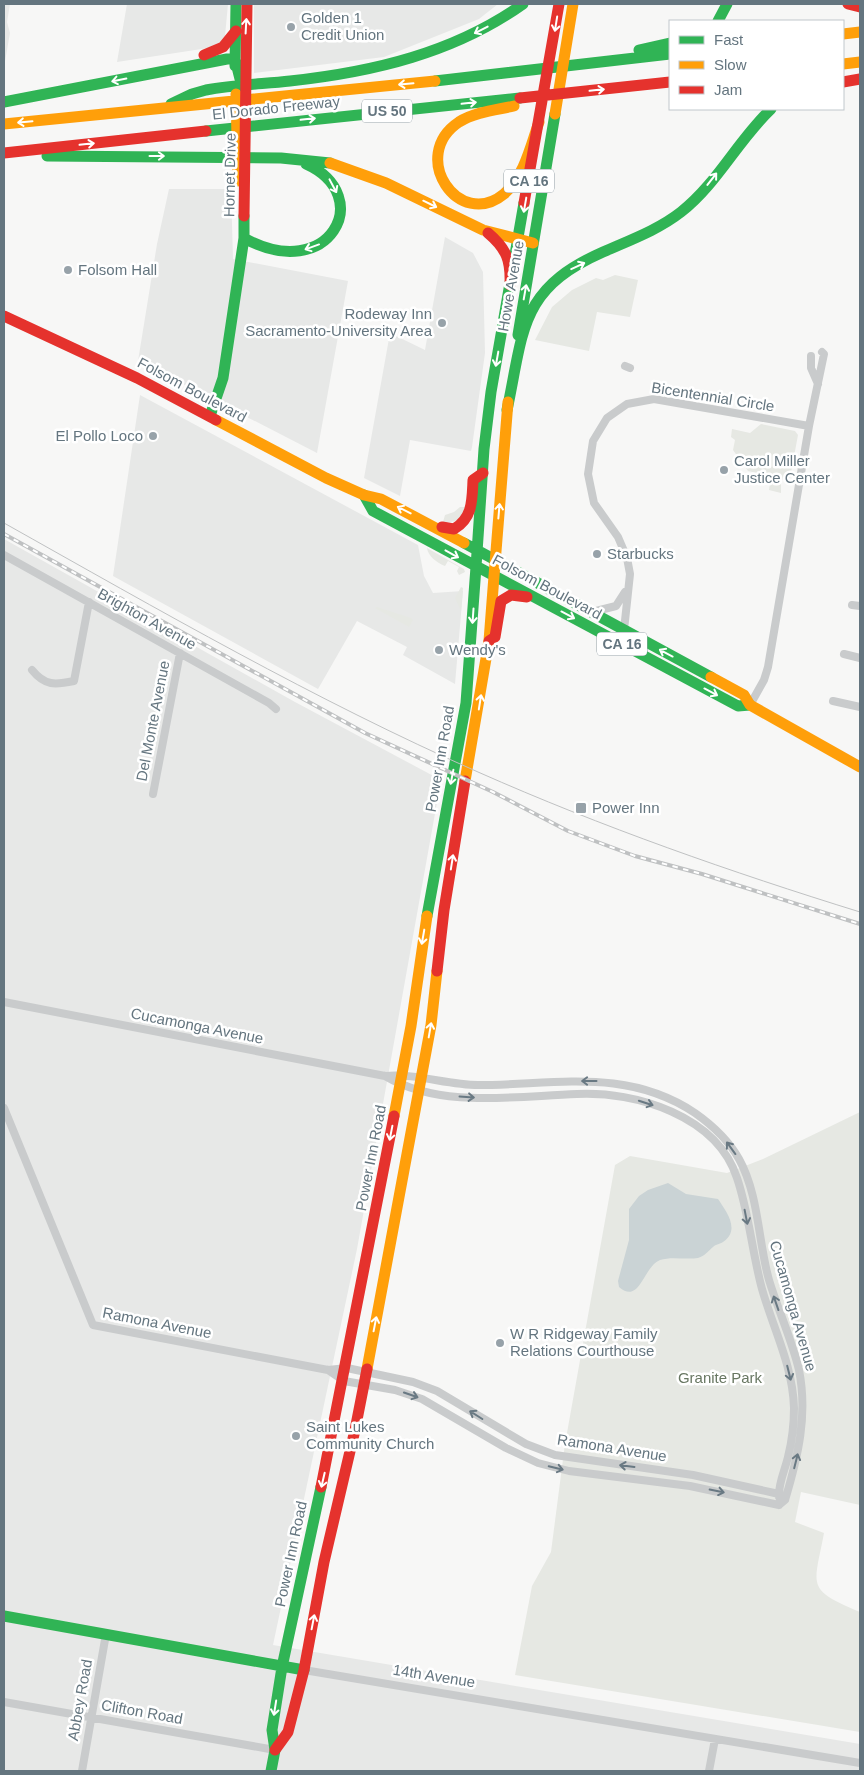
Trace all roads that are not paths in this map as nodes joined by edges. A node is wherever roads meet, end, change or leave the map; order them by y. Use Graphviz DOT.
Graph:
graph roads {
  1 [pos="236,4"];
  2 [pos="247,4"];
  3 [pos="523,4"];
  4 [pos="559,4"];
  5 [pos="573,4"];
  6 [pos="727,4"];
  7 [pos="848,4"];
  8 [pos="860,6"];
  9 [pos="719,20"];
  10 [pos="236,31"];
  11 [pos="860,32"];
  12 [pos="844,34"];
  13 [pos="669,43"];
  14 [pos="669,54"];
  15 [pos="235,59"];
  16 [pos="860,62"];
  17 [pos="844,64"];
  18 [pos="574,66"];
  19 [pos="181,68"];
  20 [pos="860,79"];
  21 [pos="669,82"];
  22 [pos="844,82"];
  23 [pos="245,89"];
  24 [pos="574,92"];
  25 [pos="4,102"];
  26 [pos="161,109"];
  27 [pos="770,110"];
  28 [pos="539,122"];
  29 [pos="4,124"];
  30 [pos="4,154"];
  31 [pos="275,158"];
  32 [pos="483,230"];
  33 [pos="244,238"];
  34 [pos="519,240"];
  35 [pos="533,243"];
  36 [pos="240,257"];
  37 [pos="510,285"];
  38 [pos="4,316"];
  39 [pos="822,352"];
  40 [pos="823,362"];
  41 [pos="818,384"];
  42 [pos="507,410"];
  43 [pos="210,416"];
  44 [pos="809,426"];
  45 [pos="483,473"];
  46 [pos="364,495"];
  47 [pos="430,525"];
  48 [pos="477,550"];
  49 [pos="4,555"];
  50 [pos="495,560"];
  51 [pos="476,567"];
  52 [pos="494,576"];
  53 [pos="629,584"];
  54 [pos="537,599"];
  55 [pos="89,602"];
  56 [pos="591,612"];
  57 [pos="624,630"];
  58 [pos="489,641"];
  59 [pos="180,653"];
  60 [pos="844,654"];
  61 [pos="860,658"];
  62 [pos="32,670"];
  63 [pos="833,702"];
  64 [pos="750,705"];
  65 [pos="860,707"];
  66 [pos="276,708"];
  67 [pos="859,764"];
  68 [pos="153,794"];
  69 [pos="4,1002"];
  70 [pos="401,1080"];
  71 [pos="420,1084"];
  72 [pos="4,1108"];
  73 [pos="347,1368"];
  74 [pos="328,1370"];
  75 [pos="366,1372"];
  76 [pos="344,1381"];
  77 [pos="364,1384"];
  78 [pos="778,1494"];
  79 [pos="782,1503"];
  80 [pos="4,1616"];
  81 [pos="106,1634"];
  82 [pos="282,1667"];
  83 [pos="304,1670"];
  84 [pos="4,1702"];
  85 [pos="91,1717"];
  86 [pos="715,1738"];
  87 [pos="275,1750"];
  88 [pos="860,1763"];
  89 [pos="82,1771"];
  90 [pos="271,1771"];
  91 [pos="709,1771"];
  1 -- 10 [label="main road, Hornet Drive"];
  23 -- 2 [label="main road, Hornet Drive, one-way"];
  3 -- 26 [label="main road, one-way"];
  4 -- 28 [label="main road, Howe Avenue / CA 16, one-way"];
  5 -- 35 [label="main road, Howe Avenue / CA 16"];
  6 -- 9 [label="main road"];
  7 -- 8 [label="main road"];
  10 -- 15 [label="main road, Hornet Drive"];
  10 -- 19 [label="main road"];
  11 -- 12 [label="main road"];
  13 -- 18 [label="main road"];
  14 -- 18 [label="main road, El Dorado Freeway / US 50"];
  15 -- 19 [label="main road"];
  15 -- 23 [label="main road"];
  15 -- 36 [label="main road, Hornet Drive"];
  16 -- 17 [label="main road"];
  18 -- 26 [label="main road, El Dorado Freeway / US 50, one-way"];
  19 -- 25 [label="main road, one-way"];
  20 -- 22 [label="main road"];
  24 -- 21 [label="main road, El Dorado Freeway / US 50, one-way"];
  23 -- 33 [label="main road, Hornet Drive"];
  24 -- 28 [label="main road"];
  30 -- 24 [label="main road, El Dorado Freeway / US 50, one-way"];
  26 -- 29 [label="main road, El Dorado Freeway / US 50, one-way"];
  42 -- 27 [label="main road, one-way"];
  28 -- 34 [label="main road, Howe Avenue / CA 16, one-way"];
  30 -- 31 [label="main road, one-way"];
  31 -- 32 [label="main road, one-way"];
  31 -- 33 [label="main road, one-way"];
  32 -- 34 [label="main road"];
  32 -- 37 [label="main road"];
  33 -- 36 [label="main road, Hornet Drive"];
  34 -- 35 [label="main road"];
  34 -- 37 [label="main road, Howe Avenue / CA 16"];
  42 -- 35 [label="main road, Howe Avenue / CA 16, one-way"];
  36 -- 43 [label="main road, Hornet Drive"];
  37 -- 45 [label="main road, Howe Avenue / CA 16, one-way"];
  38 -- 43 [label="main road, Folsom Boulevard"];
  39 -- 40 [label="street"];
  40 -- 41 [label="street"];
  40 -- 41 [label="street"];
  41 -- 44 [label="street"];
  50 -- 42 [label="main road, Howe Avenue / CA 16, one-way"];
  43 -- 46 [label="main road, Folsom Boulevard"];
  44 -- 53 [label="street, Bicentennial Circle"];
  44 -- 64 [label="street"];
  45 -- 47 [label="main road"];
  45 -- 48 [label="main road, Howe Avenue / CA 16"];
  47 -- 46 [label="main road, Folsom Boulevard, one-way"];
  46 -- 51 [label="main road, Folsom Boulevard, one-way"];
  47 -- 48 [label="main road, Folsom Boulevard"];
  48 -- 50 [label="main road, Folsom Boulevard"];
  48 -- 51 [label="main road, Howe Avenue / CA 16"];
  49 -- 55 [label="street, Brighton Avenue"];
  50 -- 52 [label="main road, Howe Avenue"];
  50 -- 56 [label="main road, Folsom Boulevard / CA 16"];
  51 -- 52 [label="main road, Folsom Boulevard / CA 16"];
  51 -- 70 [label="main road, Power Inn Road, one-way"];
  52 -- 54 [label="main road, Folsom Boulevard / CA 16"];
  52 -- 58 [label="main road, Power Inn Road"];
  53 -- 56 [label="street"];
  53 -- 57 [label="street, Bicentennial Circle"];
  54 -- 58 [label="main road"];
  54 -- 64 [label="main road, Folsom Boulevard / CA 16, one-way"];
  55 -- 59 [label="street, Brighton Avenue"];
  55 -- 62 [label="street"];
  56 -- 57 [label="main road, Folsom Boulevard / CA 16"];
  64 -- 57 [label="main road, Folsom Boulevard / CA 16, one-way"];
  71 -- 58 [label="main road, Power Inn Road, one-way"];
  59 -- 66 [label="street, Brighton Avenue"];
  59 -- 68 [label="street, Del Monte Avenue"];
  60 -- 61 [label="street"];
  63 -- 65 [label="street"];
  64 -- 67 [label="main road, Folsom Boulevard / CA 16"];
  69 -- 70 [label="street, Cucamonga Avenue"];
  70 -- 71 [label="street, Cucamonga Avenue"];
  70 -- 71 [label="street, Cucamonga Avenue"];
  70 -- 73 [label="main road, Power Inn Road, one-way"];
  75 -- 71 [label="main road, Power Inn Road, one-way"];
  71 -- 78 [label="street, Cucamonga Avenue, one-way"];
  79 -- 71 [label="street, Cucamonga Avenue, one-way"];
  72 -- 74 [label="street, Ramona Avenue"];
  73 -- 74 [label="street, Ramona Avenue"];
  73 -- 75 [label="street, Ramona Avenue"];
  73 -- 76 [label="main road, Power Inn Road"];
  74 -- 76 [label="street, Ramona Avenue"];
  75 -- 77 [label="main road, Power Inn Road"];
  78 -- 75 [label="street, Ramona Avenue, one-way"];
  76 -- 77 [label="street, Ramona Avenue"];
  76 -- 82 [label="main road, Power Inn Road, one-way"];
  77 -- 79 [label="street, Ramona Avenue, one-way"];
  83 -- 77 [label="main road, Power Inn Road, one-way"];
  78 -- 79 [label="street, Cucamonga Avenue"];
  80 -- 81 [label="main road, 14th Avenue"];
  81 -- 82 [label="main road, 14th Avenue"];
  81 -- 85 [label="street, Abbey Road"];
  82 -- 83 [label="main road, 14th Avenue"];
  82 -- 87 [label="main road, Power Inn Road, one-way"];
  83 -- 86 [label="street, 14th Avenue"];
  83 -- 87 [label="main road, Power Inn Road"];
  84 -- 85 [label="street, Clifton Road"];
  85 -- 87 [label="street, Clifton Road"];
  85 -- 89 [label="street, Abbey Road"];
  86 -- 88 [label="street, 14th Avenue"];
  86 -- 91 [label="street"];
  87 -- 90 [label="main road, Power Inn Road"];
}
